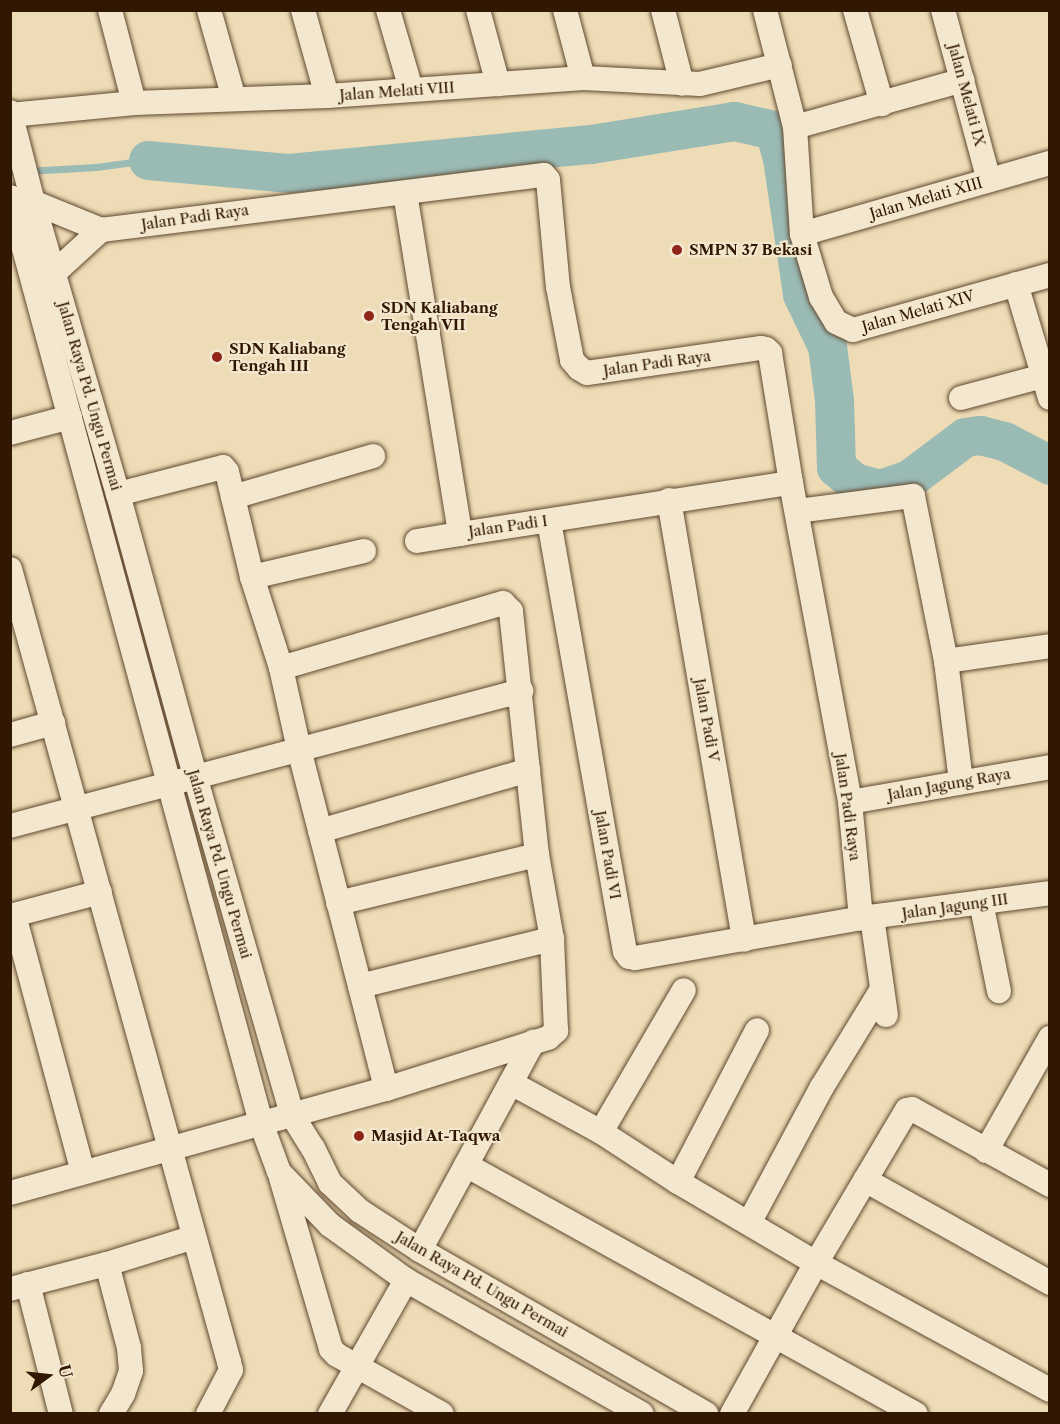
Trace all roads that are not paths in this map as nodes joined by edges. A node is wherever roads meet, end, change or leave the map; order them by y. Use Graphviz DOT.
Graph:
graph roads {
  1 [pos="110,10"];
  2 [pos="209,10"];
  3 [pos="303,10"];
  4 [pos="388,10"];
  5 [pos="478,10"];
  6 [pos="565,10"];
  7 [pos="663,10"];
  8 [pos="765,10"];
  9 [pos="855,10"];
  10 [pos="943,10"];
  11 [pos="780,65"];
  12 [pos="583,78"];
  13 [pos="963,80"];
  14 [pos="498,84"];
  15 [pos="682,84"];
  16 [pos="411,89"];
  17 [pos="327,96"];
  18 [pos="234,99"];
  19 [pos="134,103"];
  20 [pos="882,104"];
  21 [pos="11,114"];
  22 [pos="795,127"];
  23 [pos="1050,163"];
  24 [pos="989,180"];
  25 [pos="405,193"];
  26 [pos="20,211"];
  27 [pos="101,230"];
  28 [pos="802,234"];
  29 [pos="54,273"];
  30 [pos="1050,274"];
  31 [pos="1016,284"];
  32 [pos="1046,387"];
  33 [pos="961,398"];
  34 [pos="70,417"];
  35 [pos="10,433"];
  36 [pos="373,456"];
  37 [pos="791,483"];
  38 [pos="118,494"];
  39 [pos="233,497"];
  40 [pos="669,500"];
  41 [pos="797,512"];
  42 [pos="549,521"];
  43 [pos="460,534"];
  44 [pos="417,541"];
  45 [pos="364,551"];
  46 [pos="10,569"];
  47 [pos="252,577"];
  48 [pos="1050,646"];
  49 [pos="945,661"];
  50 [pos="281,668"];
  51 [pos="521,691"];
  52 [pos="53,723"];
  53 [pos="10,735"];
  54 [pos="299,748"];
  55 [pos="1050,767"];
  56 [pos="528,770"];
  57 [pos="195,776"];
  58 [pos="170,782"];
  59 [pos="961,782"];
  60 [pos="850,802"];
  61 [pos="76,807"];
  62 [pos="10,826"];
  63 [pos="320,831"];
  64 [pos="537,855"];
  65 [pos="100,892"];
  66 [pos="1050,893"];
  67 [pos="981,902"];
  68 [pos="338,903"];
  69 [pos="12,916"];
  70 [pos="866,917"];
  71 [pos="552,939"];
  72 [pos="744,940"];
  73 [pos="360,986"];
  74 [pos="882,989"];
  75 [pos="684,990"];
  76 [pos="999,991"];
  77 [pos="886,1015"];
  78 [pos="757,1030"];
  79 [pos="1050,1038"];
  80 [pos="533,1042"];
  81 [pos="511,1083"];
  82 [pos="386,1089"];
  83 [pos="292,1115"];
  84 [pos="261,1123"];
  85 [pos="600,1132"];
  86 [pos="171,1148"];
  87 [pos="986,1151"];
  88 [pos="466,1165"];
  89 [pos="83,1172"];
  90 [pos="279,1172"];
  91 [pos="865,1180"];
  92 [pos="678,1182"];
  93 [pos="1050,1185"];
  94 [pos="10,1193"];
  95 [pos="748,1223"];
  96 [pos="194,1237"];
  97 [pos="420,1250"];
  98 [pos="816,1263"];
  99 [pos="107,1264"];
  100 [pos="406,1280"];
  101 [pos="1050,1283"];
  102 [pos="19,1286"];
  103 [pos="775,1335"];
  104 [pos="356,1365"];
  105 [pos="1050,1390"];
  106 [pos="61,1413"];
  107 [pos="111,1413"];
  108 [pos="208,1413"];
  109 [pos="330,1413"];
  110 [pos="442,1413"];
  111 [pos="642,1413"];
  112 [pos="706,1413"];
  113 [pos="732,1413"];
  114 [pos="916,1413"];
  1 -- 19 [label="street"];
  2 -- 18 [label="street"];
  3 -- 17 [label="street"];
  4 -- 16 [label="street"];
  5 -- 14 [label="street"];
  6 -- 12 [label="street"];
  7 -- 15 [label="street"];
  8 -- 11 [label="street, Jalan Melati XIV"];
  9 -- 20 [label="street"];
  10 -- 13 [label="street, Jalan Melati IX"];
  11 -- 15 [label="street, Jalan Melati VIII"];
  11 -- 22 [label="street, Jalan Melati XIV"];
  12 -- 14 [label="street, Jalan Melati VIII"];
  12 -- 15 [label="street, Jalan Melati VIII"];
  13 -- 20 [label="street"];
  13 -- 24 [label="street, Jalan Melati IX"];
  14 -- 16 [label="street, Jalan Melati VIII"];
  16 -- 17 [label="street, Jalan Melati VIII"];
  17 -- 18 [label="street, Jalan Melati VIII"];
  18 -- 19 [label="street, Jalan Melati VIII"];
  19 -- 21 [label="street, Jalan Melati VIII"];
  20 -- 22 [label="street"];
  21 -- 26 [label="street, Jalan Raya Pd. Ungu Permai"];
  22 -- 28 [label="street, Jalan Melati XIV"];
  23 -- 24 [label="street, Jalan Melati XIII"];
  24 -- 28 [label="street, Jalan Melati XIII"];
  25 -- 27 [label="street, Jalan Padi Raya"];
  25 -- 37 [label="street, Jalan Padi Raya"];
  25 -- 43 [label="street, Jalan Padi I"];
  26 -- 27 [label="street"];
  26 -- 29 [label="street, Jalan Raya Pd. Ungu Permai"];
  26 -- 34 [label="street, Jalan Raya Pd. Ungu Permai"];
  27 -- 29 [label="street"];
  28 -- 31 [label="street, Jalan Melati XIV"];
  29 -- 38 [label="street, Jalan Raya Pd. Ungu Permai"];
  30 -- 31 [label="street, Jalan Melati XIV"];
  31 -- 32 [label="street"];
  32 -- 33 [label="street"];
  34 -- 35 [label="street"];
  34 -- 58 [label="street, Jalan Raya Pd. Ungu Permai"];
  36 -- 39 [label="street"];
  37 -- 40 [label="street, Jalan Padi I"];
  37 -- 41 [label="street, Jalan Padi Raya"];
  38 -- 39 [label="street"];
  38 -- 57 [label="street, Jalan Raya Pd. Ungu Permai"];
  39 -- 47 [label="street"];
  40 -- 42 [label="street, Jalan Padi I"];
  40 -- 72 [label="street, Jalan Padi V"];
  41 -- 49 [label="street"];
  41 -- 60 [label="street, Jalan Padi Raya"];
  42 -- 43 [label="street, Jalan Padi I"];
  42 -- 72 [label="street, Jalan Padi VI"];
  43 -- 44 [label="street"];
  45 -- 47 [label="street"];
  46 -- 52 [label="street"];
  47 -- 50 [label="street"];
  48 -- 49 [label="street"];
  49 -- 59 [label="street"];
  50 -- 51 [label="street"];
  50 -- 54 [label="street"];
  51 -- 54 [label="street"];
  51 -- 56 [label="street"];
  52 -- 53 [label="street"];
  52 -- 61 [label="street"];
  54 -- 57 [label="street"];
  54 -- 63 [label="street"];
  55 -- 59 [label="street, Jalan Jagung Raya"];
  56 -- 63 [label="street"];
  56 -- 64 [label="street"];
  57 -- 58 [label="street"];
  57 -- 83 [label="street, Jalan Raya Pd. Ungu Permai"];
  58 -- 61 [label="street"];
  58 -- 84 [label="street, Jalan Raya Pd. Ungu Permai"];
  59 -- 60 [label="street, Jalan Jagung Raya"];
  60 -- 70 [label="street, Jalan Padi Raya"];
  61 -- 62 [label="street"];
  61 -- 65 [label="street"];
  63 -- 68 [label="street"];
  64 -- 68 [label="street"];
  64 -- 71 [label="street"];
  65 -- 69 [label="street"];
  65 -- 86 [label="street"];
  66 -- 67 [label="street, Jalan Jagung III"];
  67 -- 70 [label="street, Jalan Jagung III"];
  67 -- 76 [label="street"];
  68 -- 73 [label="street"];
  69 -- 89 [label="street"];
  70 -- 72 [label="street, Jalan Padi VI"];
  70 -- 74 [label="street, Jalan Padi Raya"];
  71 -- 73 [label="street"];
  71 -- 80 [label="street"];
  73 -- 82 [label="street"];
  74 -- 77 [label="street, Jalan Padi Raya"];
  74 -- 95 [label="street"];
  75 -- 85 [label="street"];
  78 -- 92 [label="street"];
  79 -- 87 [label="street"];
  80 -- 81 [label="street"];
  80 -- 82 [label="street"];
  81 -- 85 [label="street"];
  81 -- 88 [label="street"];
  82 -- 83 [label="street"];
  83 -- 84 [label="street"];
  83 -- 97 [label="street, Jalan Raya Pd. Ungu Permai"];
  84 -- 86 [label="street"];
  84 -- 90 [label="street, Jalan Raya Pd. Ungu Permai"];
  85 -- 92 [label="street"];
  86 -- 89 [label="street"];
  86 -- 96 [label="street"];
  87 -- 91 [label="street"];
  87 -- 93 [label="street"];
  88 -- 97 [label="street"];
  88 -- 103 [label="street"];
  89 -- 94 [label="street"];
  90 -- 100 [label="street, Jalan Raya Pd. Ungu Permai"];
  90 -- 104 [label="street"];
  91 -- 98 [label="street"];
  91 -- 101 [label="street"];
  92 -- 95 [label="street"];
  95 -- 98 [label="street"];
  96 -- 99 [label="street"];
  96 -- 108 [label="street"];
  97 -- 112 [label="street, Jalan Raya Pd. Ungu Permai"];
  98 -- 103 [label="street"];
  98 -- 105 [label="street"];
  99 -- 102 [label="street"];
  99 -- 107 [label="street"];
  100 -- 104 [label="street"];
  100 -- 111 [label="street, Jalan Raya Pd. Ungu Permai"];
  102 -- 106 [label="street"];
  103 -- 113 [label="street"];
  103 -- 114 [label="street"];
  104 -- 109 [label="street"];
  104 -- 110 [label="street"];
}
